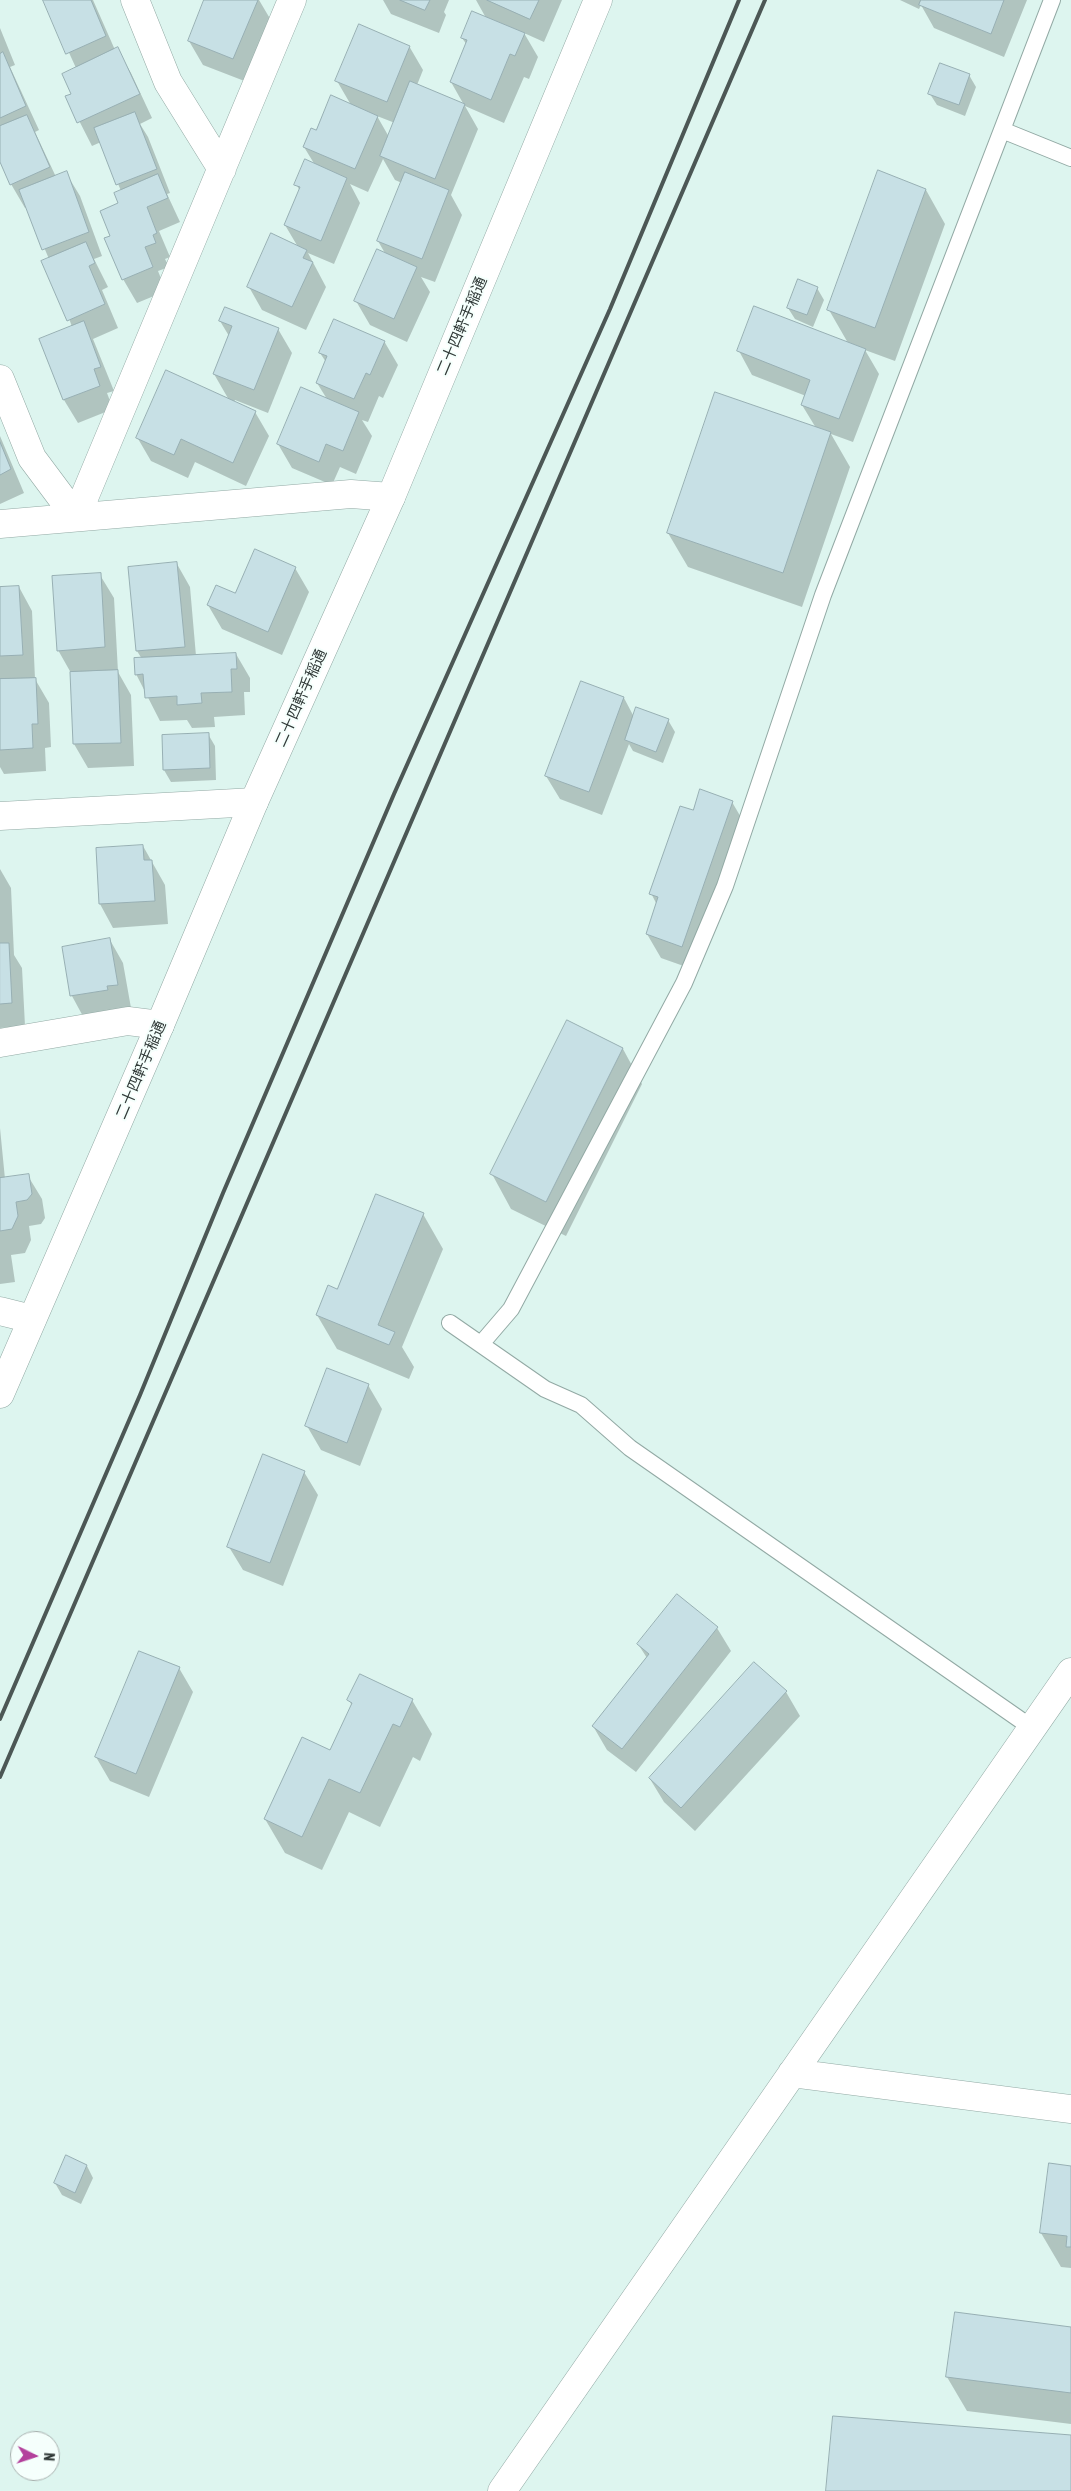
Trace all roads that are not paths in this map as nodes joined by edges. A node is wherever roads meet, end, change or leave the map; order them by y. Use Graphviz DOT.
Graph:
graph roads {
  1 [pos="135,0"];
  2 [pos="292,0"];
  3 [pos="598,0"];
  4 [pos="1052,0"];
  5 [pos="1002,130"];
  6 [pos="1071,158"];
  7 [pos="222,169"];
  8 [pos="0,379"];
  9 [pos="391,497"];
  10 [pos="76,517"];
  11 [pos="0,524"];
  12 [pos="254,802"];
  13 [pos="0,816"];
  14 [pos="160,1025"];
  15 [pos="0,1044"];
  16 [pos="0,1311"];
  17 [pos="32,1319"];
  18 [pos="450,1323"];
  19 [pos="481,1344"];
  20 [pos="0,1394"];
  21 [pos="1071,1672"];
  22 [pos="1032,1728"];
  23 [pos="792,2073"];
  24 [pos="1071,2109"];
  25 [pos="502,2491"];
  1 -- 7 [label="street"];
  2 -- 7 [label="street"];
  3 -- 9 [label="street, 二十四軒手稲通"];
  4 -- 5 [label="lane"];
  5 -- 6 [label="lane"];
  5 -- 19 [label="lane"];
  7 -- 10 [label="street"];
  8 -- 10 [label="street"];
  9 -- 10 [label="street"];
  9 -- 12 [label="street, 二十四軒手稲通"];
  10 -- 11 [label="street"];
  12 -- 13 [label="street"];
  12 -- 14 [label="street, 二十四軒手稲通"];
  14 -- 15 [label="street"];
  14 -- 17 [label="street, 二十四軒手稲通"];
  16 -- 17 [label="street"];
  17 -- 20 [label="street, 二十四軒手稲通"];
  18 -- 19 [label="lane"];
  19 -- 22 [label="lane"];
  21 -- 22 [label="street"];
  22 -- 23 [label="street"];
  23 -- 24 [label="street"];
  23 -- 25 [label="street"];
}
